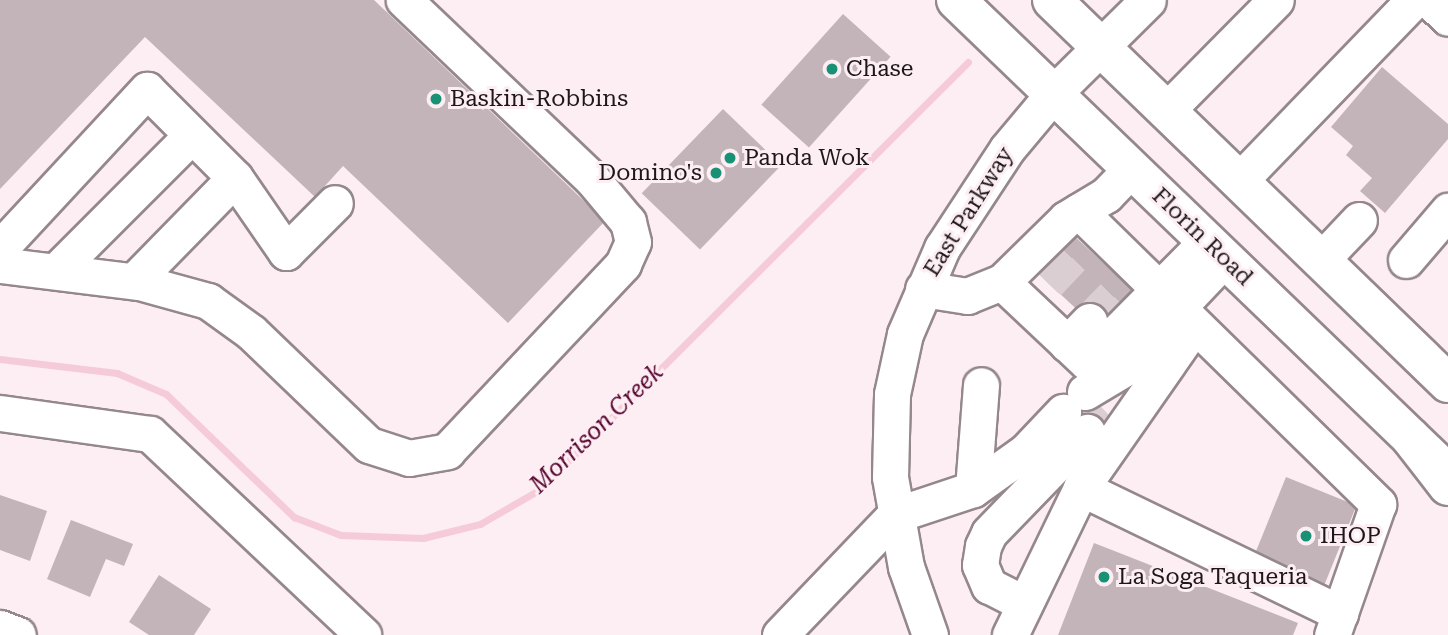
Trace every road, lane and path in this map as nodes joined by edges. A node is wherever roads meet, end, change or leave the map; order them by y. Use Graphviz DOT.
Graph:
graph roads {
  1 [pos="404,0"];
  2 [pos="956,0"];
  3 [pos="1052,0"];
  4 [pos="1148,0"];
  5 [pos="1276,0"];
  6 [pos="1413,0"];
  7 [pos="1429,0"];
  8 [pos="1448,18"];
  9 [pos="1099,46"];
  10 [pos="1054,93"];
  11 [pos="1166,111"];
  12 [pos="191,136"];
  13 [pos="1132,168"];
  14 [pos="235,178"];
  15 [pos="1239,181"];
  16 [pos="335,203"];
  17 [pos="1448,211"];
  18 [pos="1359,220"];
  19 [pos="1087,228"];
  20 [pos="0,248"];
  21 [pos="1216,250"];
  22 [pos="1321,260"];
  23 [pos="1406,260"];
  24 [pos="0,265"];
  25 [pos="56,271"];
  26 [pos="134,281"];
  27 [pos="923,289"];
  28 [pos="1025,290"];
  29 [pos="1161,299"];
  30 [pos="1172,357"];
  31 [pos="1448,383"];
  32 [pos="981,385"];
  33 [pos="0,412"];
  34 [pos="1085,412"];
  35 [pos="1410,437"];
  36 [pos="1448,473"];
  37 [pos="1448,486"];
  38 [pos="1081,488"];
  39 [pos="973,489"];
  40 [pos="895,515"];
  41 [pos="1023,603"];
  42 [pos="1336,624"];
  43 [pos="0,628"];
  44 [pos="18,635"];
  45 [pos="363,635"];
  46 [pos="780,635"];
  47 [pos="930,635"];
  48 [pos="1010,635"];
  1 -- 26 [label="street"];
  2 -- 10 [label="main road, Florin Road"];
  3 -- 9 [label="main road"];
  4 -- 9 [label="street, East Parkway"];
  5 -- 11 [label="street"];
  6 -- 15 [label="street"];
  7 -- 8 [label="street"];
  9 -- 10 [label="street, East Parkway"];
  9 -- 11 [label="main road"];
  10 -- 13 [label="main road, Florin Road"];
  10 -- 27 [label="street, East Parkway"];
  11 -- 15 [label="main road"];
  12 -- 14 [label="street"];
  12 -- 20 [label="street"];
  12 -- 25 [label="street"];
  13 -- 19 [label="street"];
  13 -- 21 [label="main road, Florin Road"];
  14 -- 16 [label="street"];
  14 -- 26 [label="street"];
  15 -- 22 [label="main road"];
  17 -- 23 [label="street"];
  18 -- 22 [label="street"];
  19 -- 28 [label="street"];
  19 -- 29 [label="street"];
  21 -- 29 [label="street"];
  21 -- 35 [label="main road, Florin Road"];
  22 -- 31 [label="main road"];
  24 -- 25 [label="street"];
  25 -- 26 [label="street"];
  27 -- 28 [label="street"];
  27 -- 40 [label="street, East Parkway"];
  28 -- 29 [label="street"];
  29 -- 30 [label="street"];
  29 -- 34 [label="street"];
  29 -- 42 [label="street"];
  30 -- 34 [label="street"];
  30 -- 38 [label="street"];
  32 -- 39 [label="street"];
  33 -- 45 [label="street"];
  34 -- 39 [label="street"];
  34 -- 41 [label="street"];
  35 -- 36 [label="main road, Florin Road"];
  35 -- 37 [label="main road"];
  38 -- 41 [label="street"];
  38 -- 42 [label="street"];
  39 -- 40 [label="street"];
  40 -- 46 [label="street"];
  40 -- 47 [label="street, East Parkway"];
  41 -- 48 [label="street"];
  43 -- 44 [label="street"];
}
